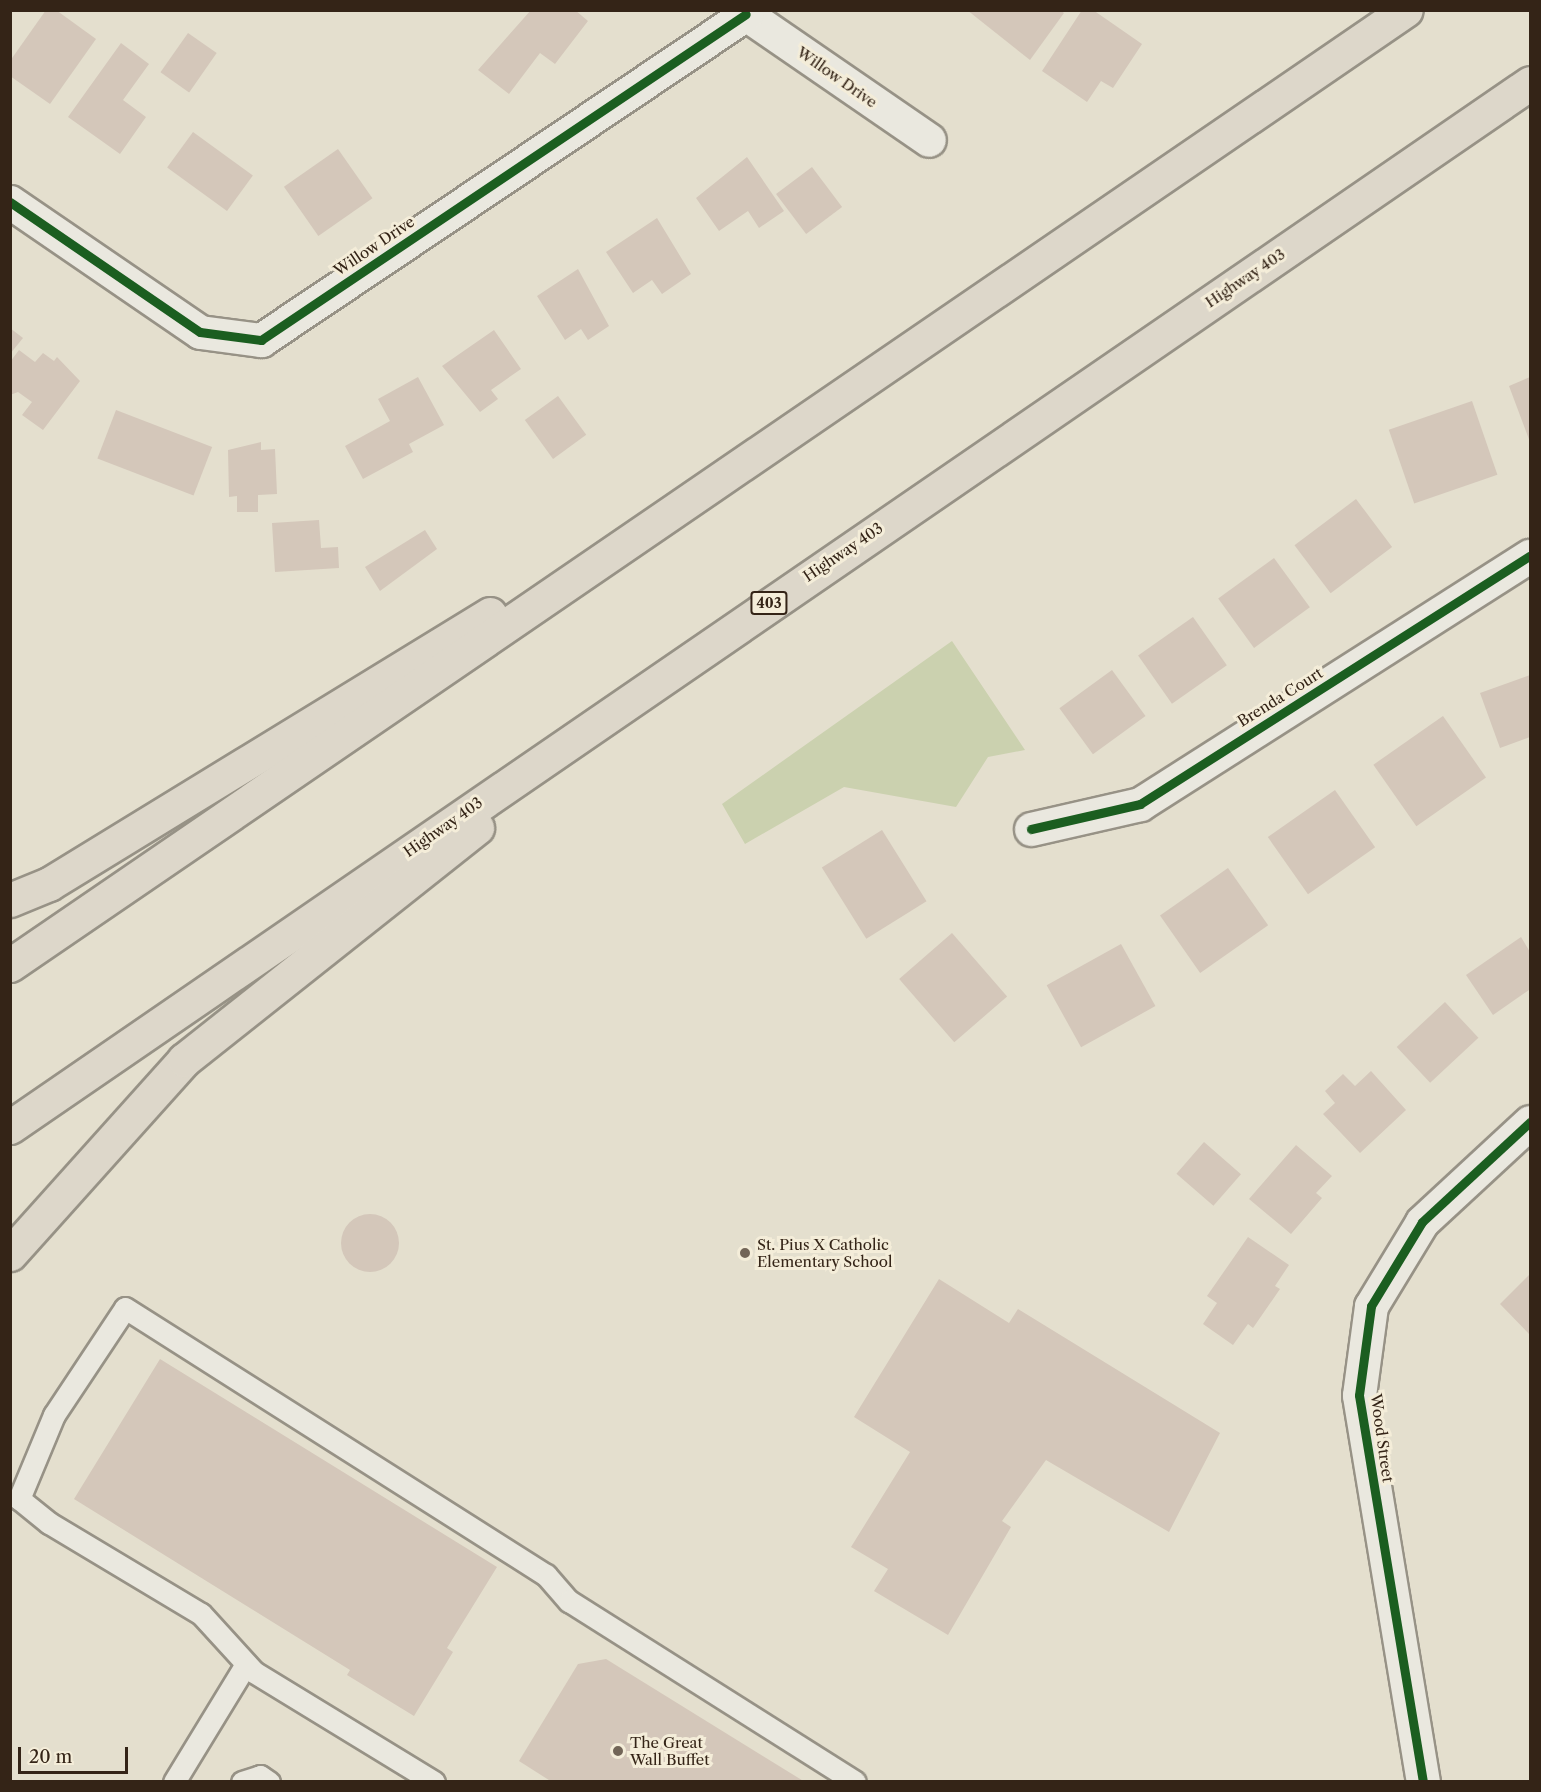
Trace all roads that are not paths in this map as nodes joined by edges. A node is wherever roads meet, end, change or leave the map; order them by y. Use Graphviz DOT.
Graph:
graph roads {
  1 [pos="1406,10"];
  2 [pos="743,12"];
  3 [pos="1530,83"];
  4 [pos="929,140"];
  5 [pos="10,202"];
  6 [pos="628,543"];
  7 [pos="1530,556"];
  8 [pos="567,741"];
  9 [pos="1031,829"];
  10 [pos="10,900"];
  11 [pos="10,965"];
  12 [pos="1530,1122"];
  13 [pos="10,1127"];
  14 [pos="10,1254"];
  15 [pos="246,1664"];
  16 [pos="174,1782"];
  17 [pos="242,1782"];
  18 [pos="269,1782"];
  19 [pos="434,1782"];
  20 [pos="855,1782"];
  21 [pos="1423,1782"];
  1 -- 6 [label="highway"];
  2 -- 4 [label="street, Willow Drive"];
  2 -- 5 [label="street, Willow Drive"];
  3 -- 8 [label="highway, Highway 403 / 403"];
  6 -- 10 [label="highway"];
  6 -- 11 [label="highway"];
  7 -- 9 [label="street, Brenda Court"];
  8 -- 13 [label="highway, Highway 403 / 403"];
  8 -- 14 [label="highway"];
  12 -- 21 [label="street, Wood Street"];
  15 -- 16 [label="lane"];
  15 -- 19 [label="lane"];
  15 -- 20 [label="lane"];
  17 -- 18 [label="lane"];
}
